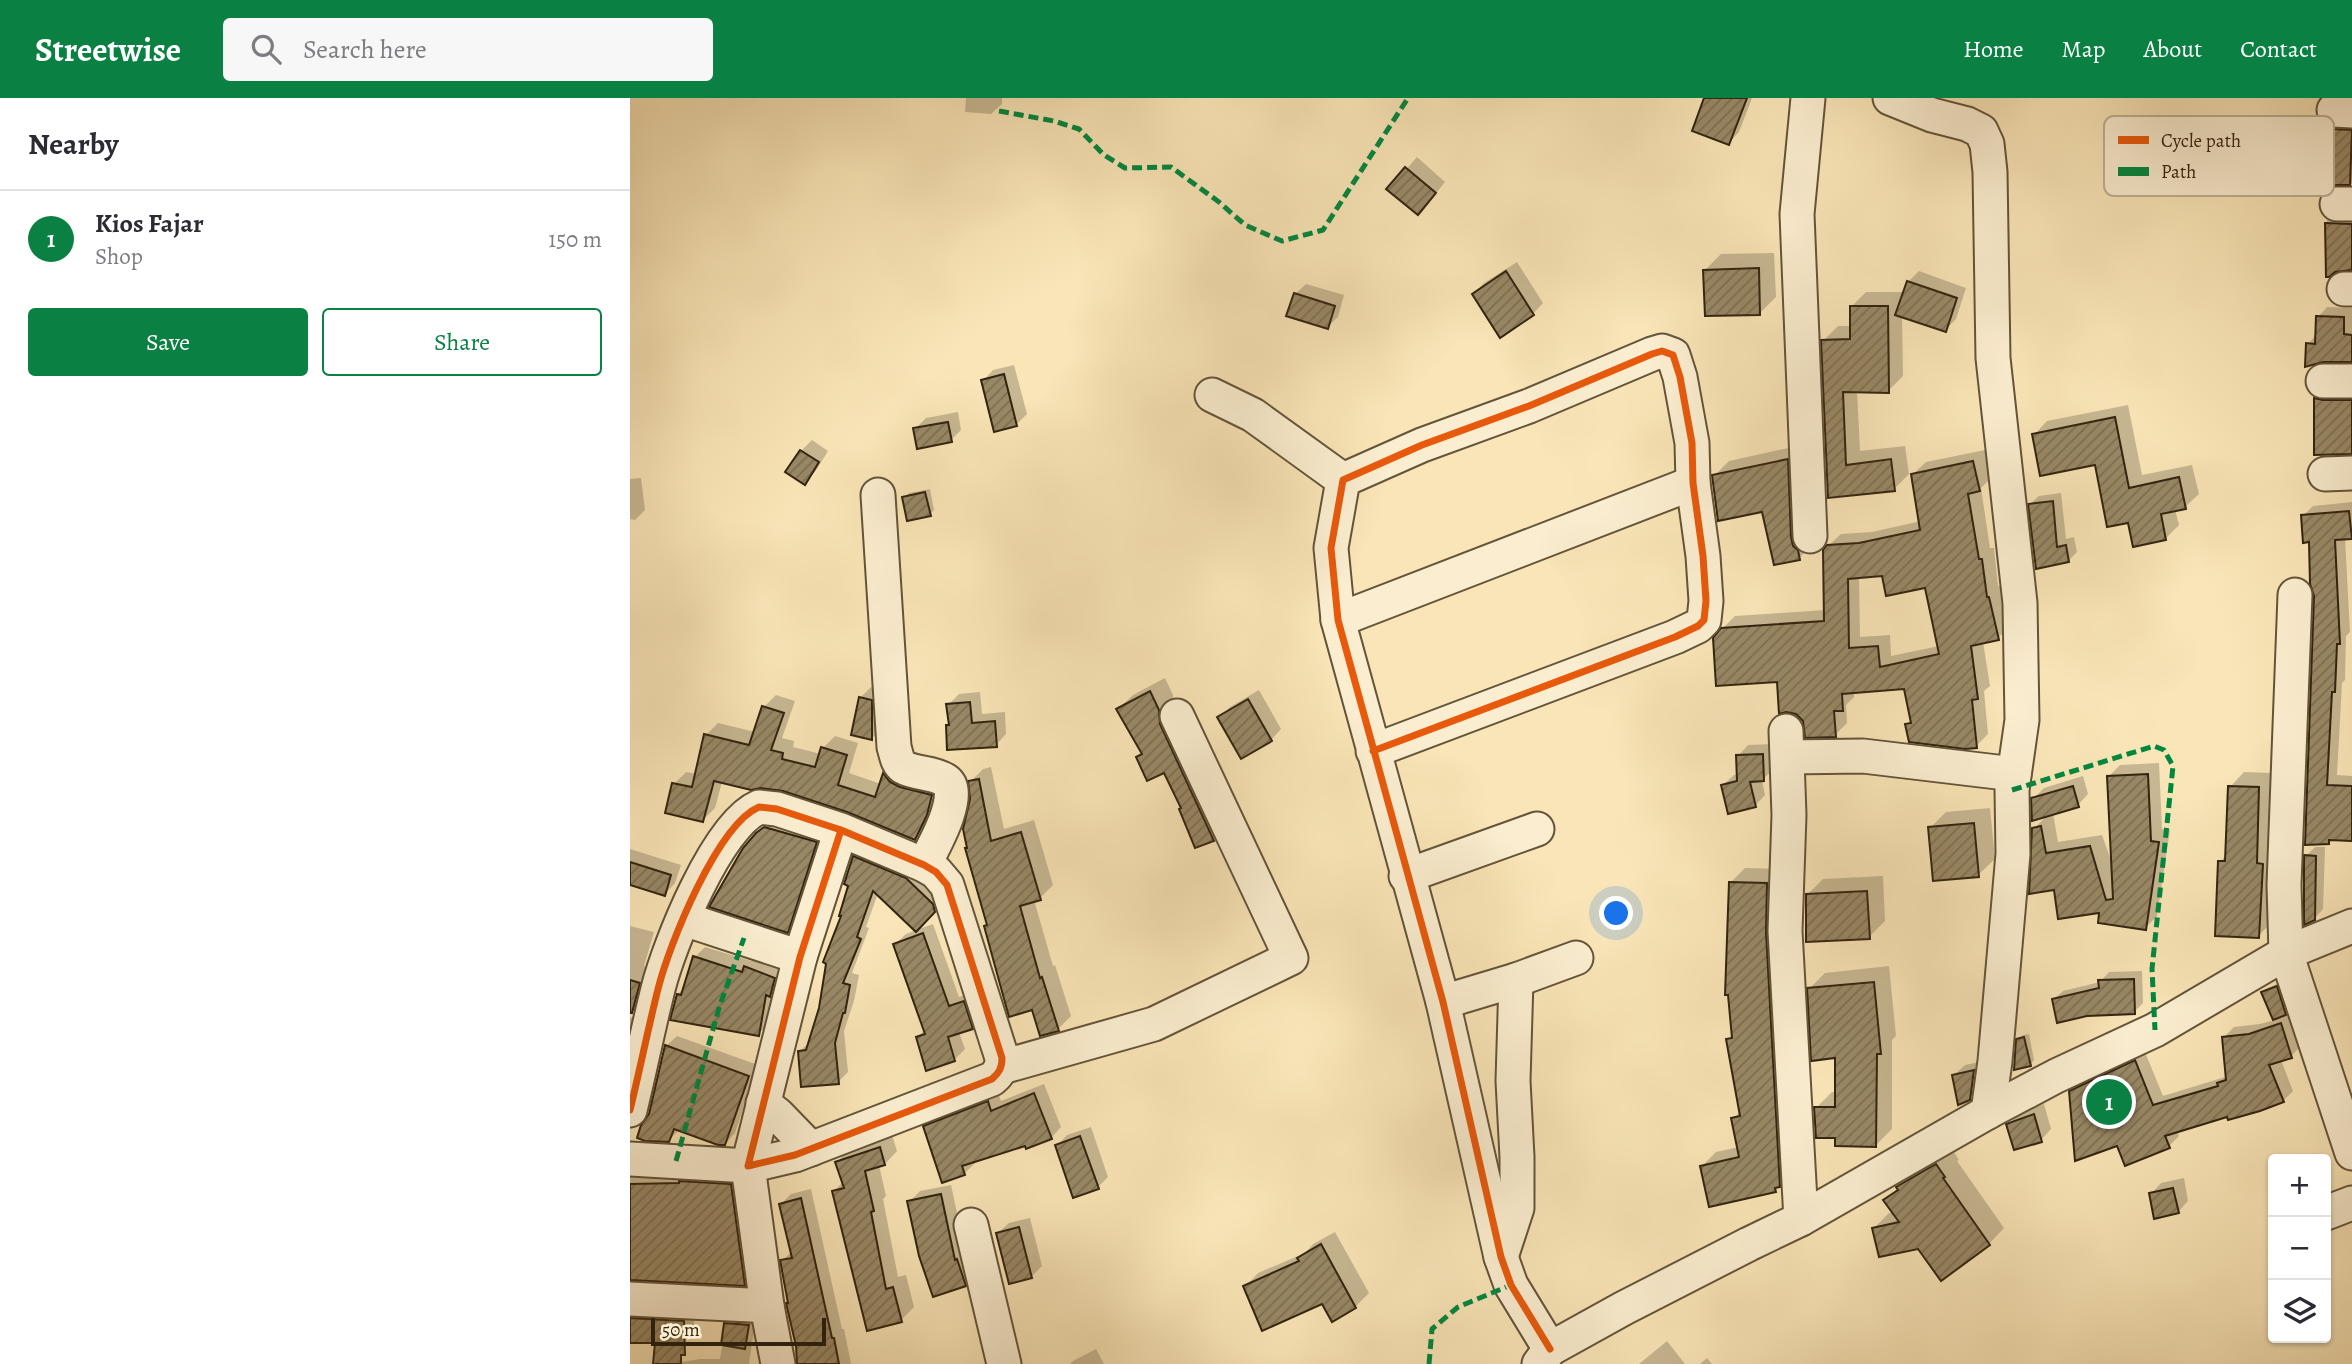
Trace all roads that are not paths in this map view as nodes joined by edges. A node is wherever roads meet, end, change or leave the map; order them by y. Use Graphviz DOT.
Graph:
graph roads {
  1 [pos="1808,98"];
  2 [pos="1890,98"];
  3 [pos="1212,395"];
  4 [pos="1343,480"];
  5 [pos="1693,483"];
  6 [pos="878,495"];
  7 [pos="1811,536"];
  8 [pos="2295,594"];
  9 [pos="1338,620"];
  10 [pos="1177,716"];
  11 [pos="1373,751"];
  12 [pos="2014,774"];
  13 [pos="1537,829"];
  14 [pos="841,830"];
  15 [pos="924,865"];
  16 [pos="1406,876"];
  17 [pos="684,919"];
  18 [pos="2352,926"];
  19 [pos="2286,953"];
  20 [pos="800,957"];
  21 [pos="1576,958"];
  22 [pos="1516,980"];
  23 [pos="1443,1002"];
  24 [pos="1002,1067"];
  25 [pos="763,1103"];
  26 [pos="630,1110"];
  27 [pos="1988,1112"];
  28 [pos="811,1149"];
  29 [pos="2352,1153"];
  30 [pos="630,1158"];
  31 [pos="748,1166"];
  32 [pos="2352,1203"];
  33 [pos="2331,1211"];
  34 [pos="1801,1219"];
  35 [pos="971,1225"];
  36 [pos="1502,1257"];
  37 [pos="630,1299"];
  38 [pos="767,1306"];
  39 [pos="1545,1356"];
  40 [pos="778,1364"];
  41 [pos="1004,1364"];
  1 -- 7 [label="street"];
  2 -- 12 [label="street"];
  3 -- 4 [label="street"];
  4 -- 5 [label="street"];
  4 -- 9 [label="street"];
  5 -- 9 [label="street"];
  5 -- 11 [label="street"];
  6 -- 15 [label="street"];
  8 -- 19 [label="street"];
  9 -- 11 [label="street"];
  10 -- 24 [label="street"];
  11 -- 16 [label="street"];
  12 -- 27 [label="street"];
  12 -- 34 [label="street"];
  13 -- 16 [label="street"];
  14 -- 15 [label="street"];
  14 -- 17 [label="street"];
  14 -- 20 [label="street"];
  15 -- 24 [label="street"];
  16 -- 23 [label="street"];
  17 -- 20 [label="street"];
  17 -- 26 [label="street"];
  18 -- 19 [label="street"];
  19 -- 27 [label="street"];
  19 -- 29 [label="street"];
  20 -- 25 [label="street"];
  21 -- 22 [label="street"];
  22 -- 23 [label="street"];
  22 -- 36 [label="street"];
  23 -- 36 [label="street"];
  24 -- 28 [label="street"];
  25 -- 28 [label="street"];
  25 -- 31 [label="street"];
  27 -- 34 [label="street"];
  28 -- 31 [label="street"];
  30 -- 31 [label="street"];
  31 -- 38 [label="street"];
  32 -- 33 [label="street"];
  34 -- 39 [label="street"];
  35 -- 41 [label="street"];
  36 -- 39 [label="street"];
  37 -- 38 [label="street"];
  38 -- 40 [label="street"];
}
